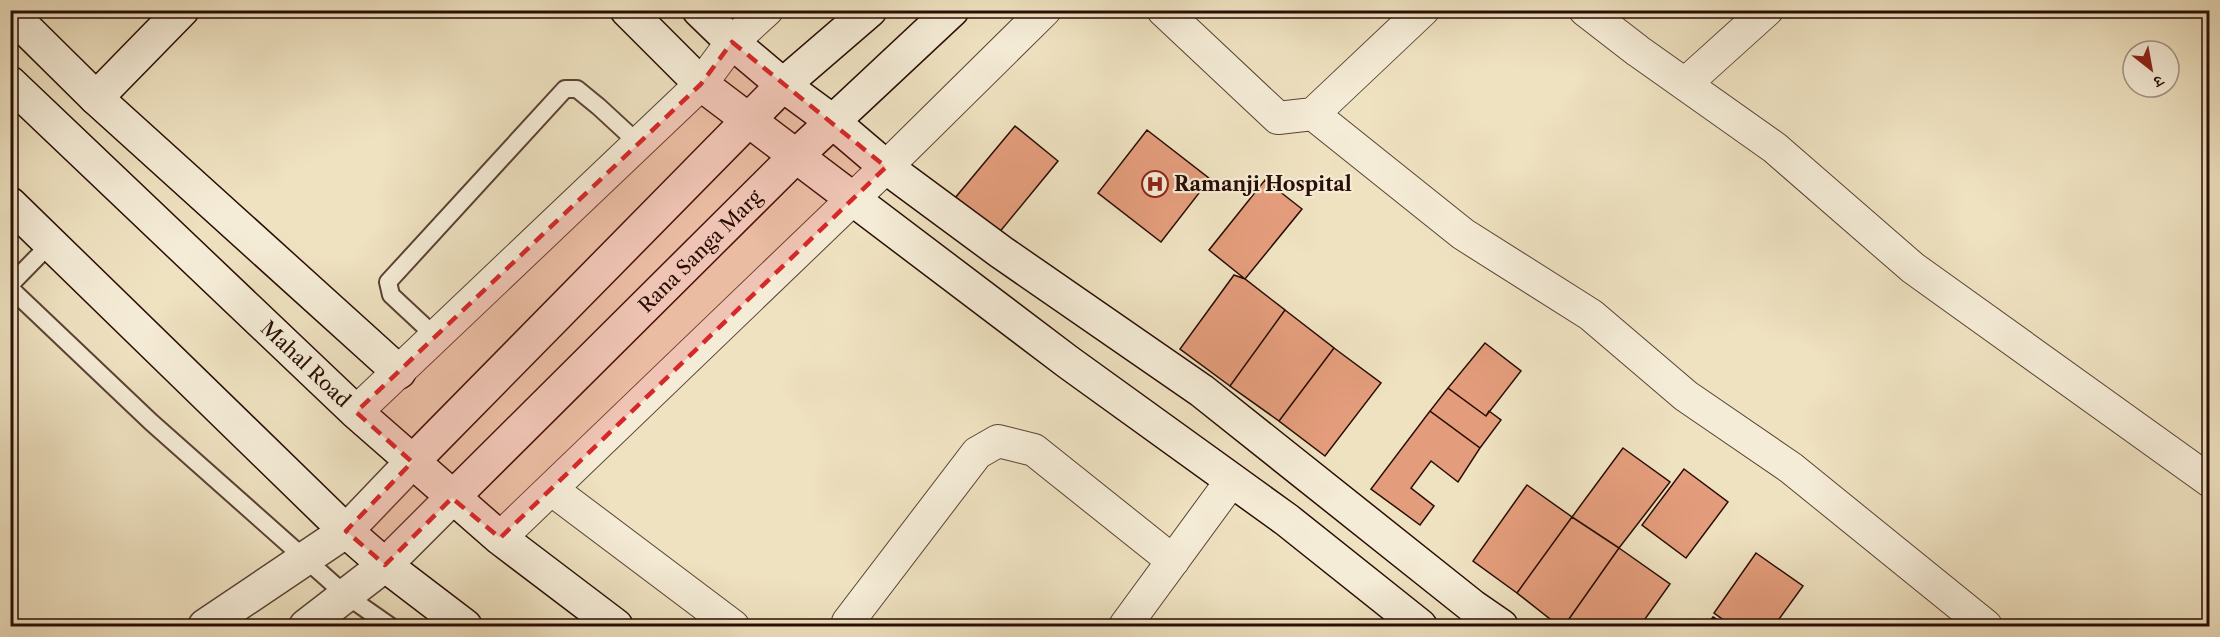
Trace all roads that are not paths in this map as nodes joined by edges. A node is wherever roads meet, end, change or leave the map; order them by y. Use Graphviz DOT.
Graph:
graph roads {
  1 [pos="182,10"];
  2 [pos="627,10"];
  3 [pos="699,10"];
  4 [pos="767,10"];
  5 [pos="870,10"];
  6 [pos="952,10"];
  7 [pos="1045,10"];
  8 [pos="1163,10"];
  9 [pos="1423,10"];
  10 [pos="1585,10"];
  11 [pos="1767,10"];
  12 [pos="10,13"];
  13 [pos="732,42"];
  14 [pos="10,83"];
  15 [pos="701,84"];
  16 [pos="1685,84"];
  17 [pos="783,85"];
  18 [pos="96,98"];
  19 [pos="1313,114"];
  20 [pos="750,120"];
  21 [pos="832,121"];
  22 [pos="638,143"];
  23 [pos="797,155"];
  24 [pos="886,167"];
  25 [pos="853,198"];
  26 [pos="10,204"];
  27 [pos="51,243"];
  28 [pos="10,287"];
  29 [pos="436,337"];
  30 [pos="399,372"];
  31 [pos="356,412"];
  32 [pos="412,462"];
  33 [pos="1232,480"];
  34 [pos="2210,481"];
  35 [pos="551,489"];
  36 [pos="452,498"];
  37 [pos="346,531"];
  38 [pos="500,538"];
  39 [pos="305,558"];
  40 [pos="1173,561"];
  41 [pos="385,565"];
  42 [pos="347,596"];
  43 [pos="205,627"];
  44 [pos="306,627"];
  45 [pos="390,627"];
  46 [pos="465,627"];
  47 [pos="616,627"];
  48 [pos="733,627"];
  49 [pos="848,627"];
  50 [pos="1125,627"];
  51 [pos="1420,627"];
  52 [pos="1502,627"];
  53 [pos="1986,627"];
  1 -- 18 [label="main road"];
  2 -- 15 [label="main road"];
  3 -- 13 [label="main road"];
  4 -- 13 [label="street"];
  5 -- 17 [label="main road"];
  6 -- 21 [label="main road, Rana Sanga Marg"];
  7 -- 24 [label="street"];
  8 -- 19 [label="street"];
  9 -- 19 [label="street"];
  10 -- 16 [label="street"];
  11 -- 16 [label="street"];
  12 -- 18 [label="main road"];
  13 -- 15 [label="street"];
  13 -- 17 [label="main road"];
  14 -- 31 [label="main road, Mahal Road"];
  15 -- 20 [label="main road"];
  15 -- 22 [label="street"];
  16 -- 34 [label="street"];
  17 -- 20 [label="main road"];
  17 -- 21 [label="main road"];
  18 -- 30 [label="main road"];
  19 -- 53 [label="street"];
  20 -- 23 [label="main road"];
  20 -- 32 [label="main road"];
  21 -- 23 [label="main road, Rana Sanga Marg"];
  21 -- 24 [label="main road"];
  22 -- 29 [label="street"];
  22 -- 29 [label="lane"];
  23 -- 25 [label="main road"];
  23 -- 36 [label="main road, Rana Sanga Marg"];
  24 -- 25 [label="street"];
  24 -- 52 [label="main road"];
  25 -- 33 [label="main road"];
  25 -- 35 [label="street"];
  26 -- 27 [label="main road"];
  27 -- 28 [label="lane"];
  27 -- 37 [label="main road"];
  28 -- 39 [label="lane"];
  29 -- 30 [label="street"];
  30 -- 31 [label="street"];
  31 -- 32 [label="main road, Mahal Road"];
  32 -- 36 [label="main road, Mahal Road"];
  32 -- 37 [label="main road"];
  33 -- 40 [label="street"];
  33 -- 51 [label="main road"];
  35 -- 38 [label="street"];
  35 -- 48 [label="street"];
  36 -- 38 [label="main road, Mahal Road"];
  36 -- 41 [label="main road, Rana Sanga Marg"];
  37 -- 39 [label="main road"];
  37 -- 41 [label="main road"];
  38 -- 47 [label="main road, Mahal Road"];
  39 -- 42 [label="lane"];
  39 -- 43 [label="main road"];
  40 -- 49 [label="street"];
  40 -- 50 [label="street"];
  41 -- 42 [label="main road, Rana Sanga Marg"];
  41 -- 46 [label="main road"];
  42 -- 44 [label="main road, Rana Sanga Marg"];
  42 -- 45 [label="lane"];
}
